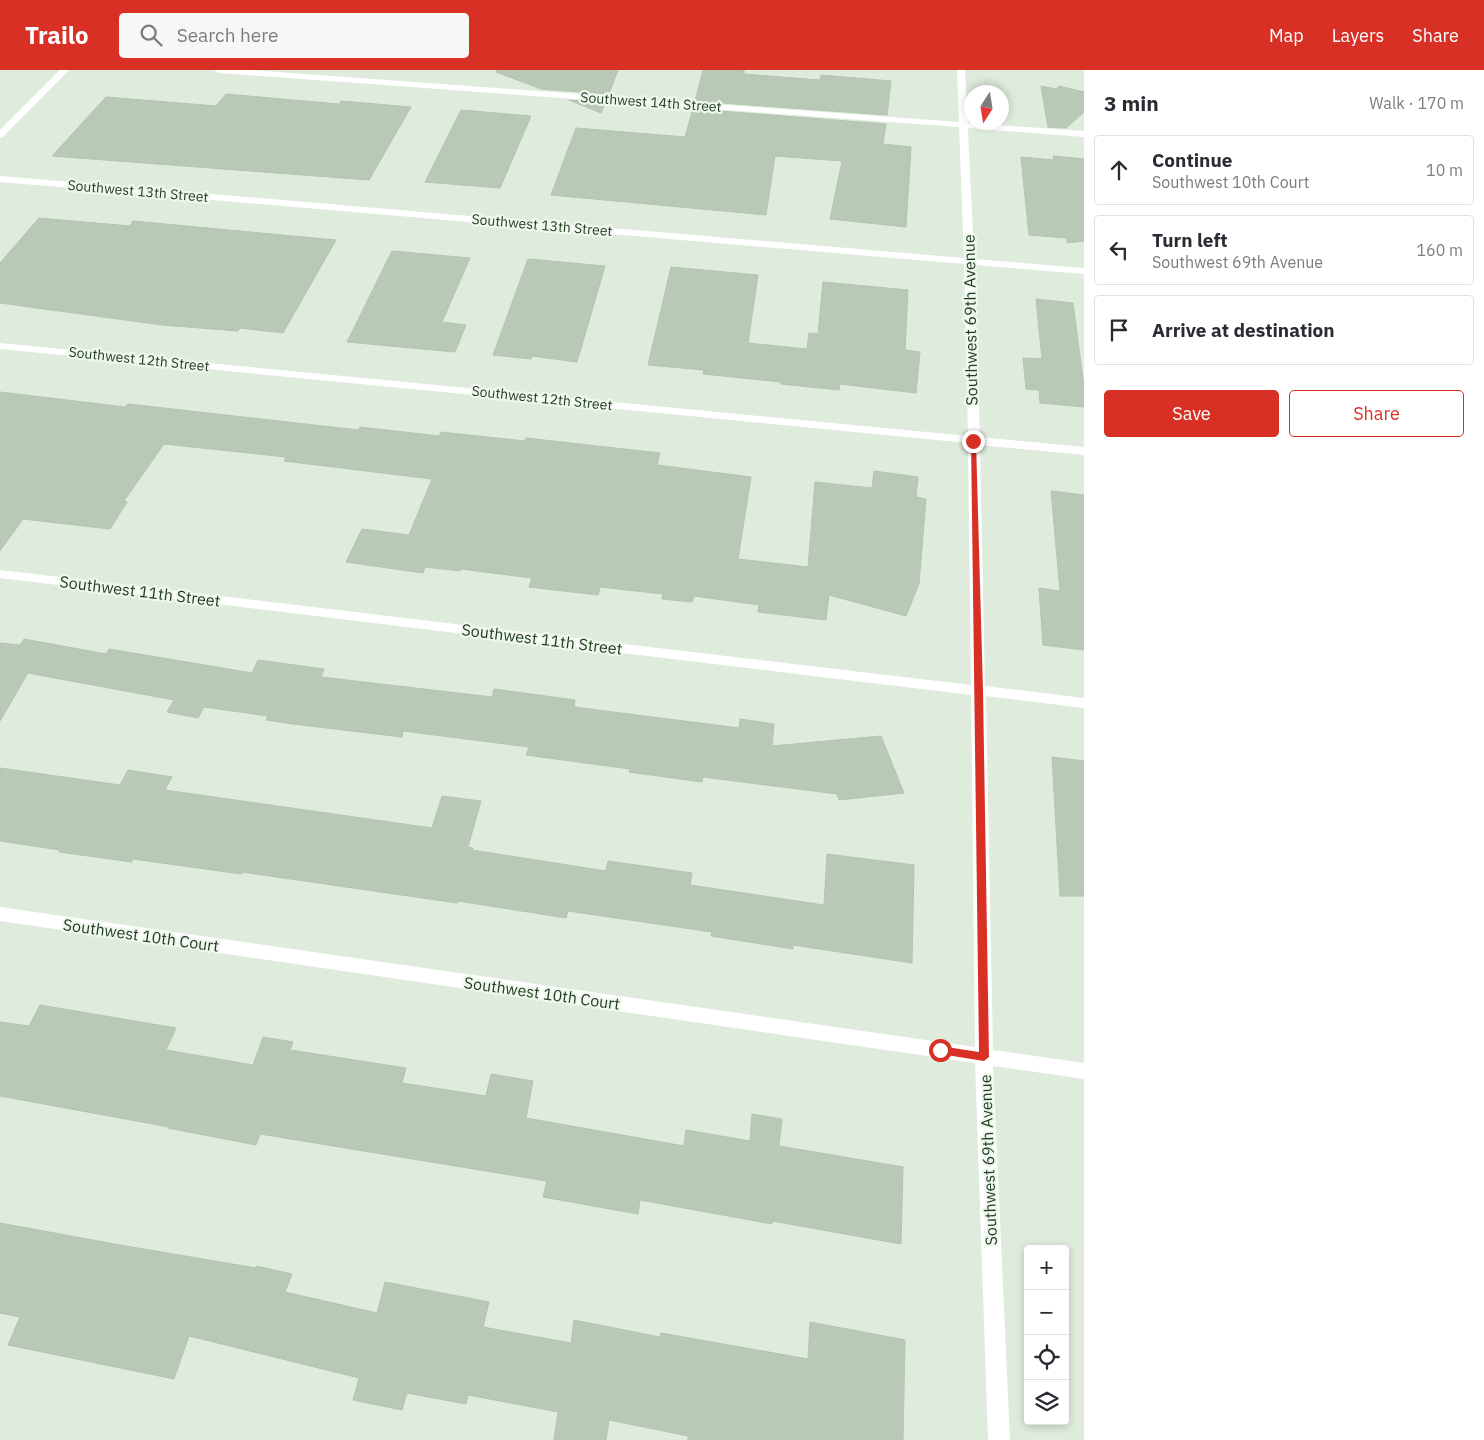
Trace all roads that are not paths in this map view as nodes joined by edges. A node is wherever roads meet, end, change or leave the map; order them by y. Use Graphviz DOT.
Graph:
graph roads {
  1 [pos="65,70"];
  2 [pos="218,70"];
  3 [pos="961,70"];
  4 [pos="964,125"];
  5 [pos="1009,128"];
  6 [pos="964,130"];
  7 [pos="1084,134"];
  8 [pos="0,135"];
  9 [pos="0,179"];
  10 [pos="969,261"];
  11 [pos="1084,271"];
  12 [pos="0,346"];
  13 [pos="973,441"];
  14 [pos="1084,452"];
  15 [pos="0,574"];
  16 [pos="979,691"];
  17 [pos="1084,703"];
  18 [pos="0,914"];
  19 [pos="984,1057"];
  20 [pos="1084,1071"];
  21 [pos="1000,1440"];
  1 -- 8 [label="street"];
  2 -- 4 [label="street, Southwest 14th Street"];
  3 -- 4 [label="street, Southwest 69th Avenue"];
  5 -- 7 [label="street, Southwest 14th Street"];
  6 -- 10 [label="street, Southwest 69th Avenue"];
  9 -- 10 [label="street, Southwest 13th Street"];
  10 -- 11 [label="street, Southwest 13th Street"];
  10 -- 13 [label="street, Southwest 69th Avenue"];
  12 -- 13 [label="street, Southwest 12th Street"];
  13 -- 14 [label="street, Southwest 12th Street"];
  13 -- 16 [label="street, Southwest 69th Avenue"];
  15 -- 16 [label="street, Southwest 11th Street"];
  16 -- 17 [label="street, Southwest 11th Street"];
  16 -- 19 [label="street, Southwest 69th Avenue"];
  18 -- 19 [label="street, Southwest 10th Court"];
  19 -- 20 [label="street, Southwest 10th Court"];
  19 -- 21 [label="street, Southwest 69th Avenue"];
}
